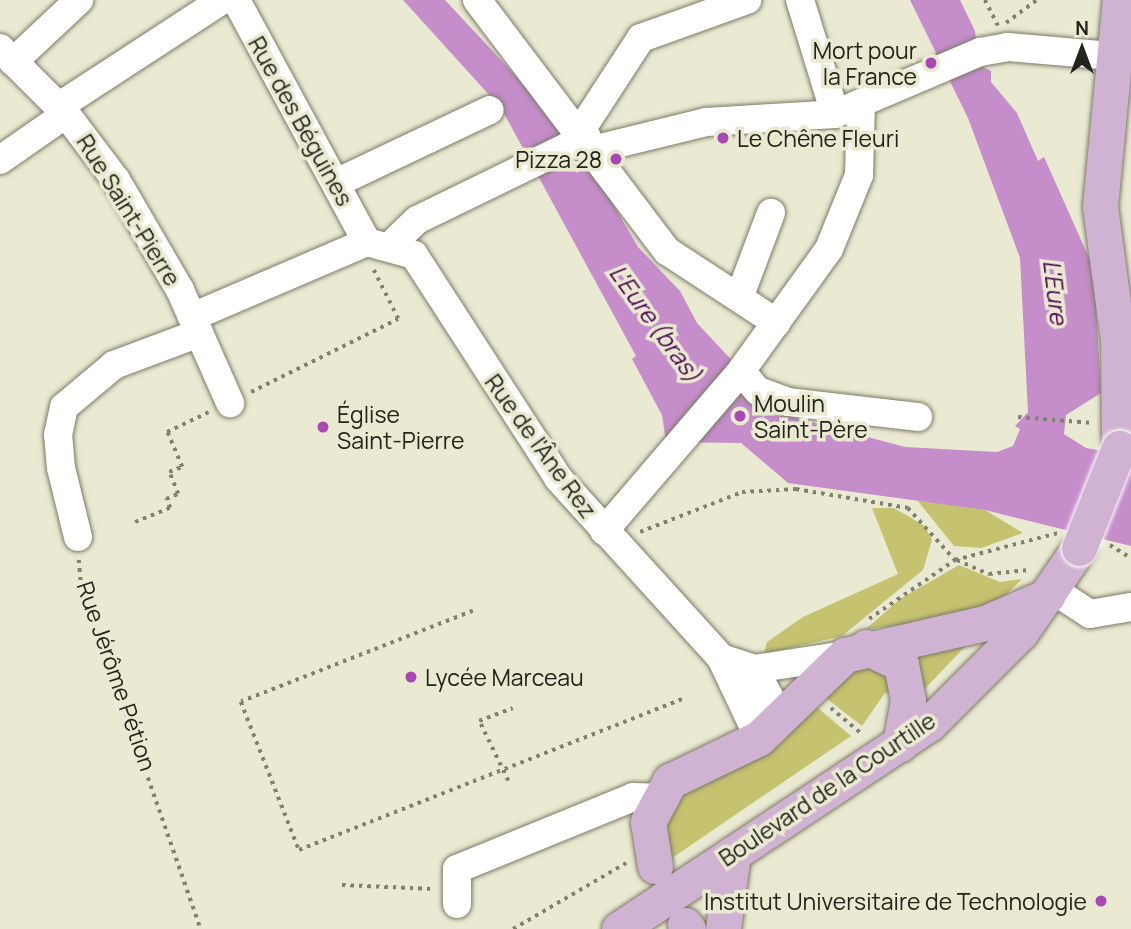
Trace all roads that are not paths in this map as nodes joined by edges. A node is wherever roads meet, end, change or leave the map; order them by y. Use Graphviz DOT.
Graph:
graph roads {
  1 [pos="79,0"];
  2 [pos="222,0"];
  3 [pos="236,0"];
  4 [pos="477,0"];
  5 [pos="747,0"];
  6 [pos="800,0"];
  7 [pos="1120,0"];
  8 [pos="7,55"];
  9 [pos="1112,56"];
  10 [pos="861,103"];
  11 [pos="490,110"];
  12 [pos="62,111"];
  13 [pos="835,114"];
  14 [pos="585,140"];
  15 [pos="0,160"];
  16 [pos="341,200"];
  17 [pos="771,213"];
  18 [pos="370,245"];
  19 [pos="738,298"];
  20 [pos="777,323"];
  21 [pos="195,325"];
  22 [pos="741,371"];
  23 [pos="229,403"];
  24 [pos="1131,409"];
  25 [pos="918,417"];
  26 [pos="1110,436"];
  27 [pos="78,537"];
  28 [pos="610,537"];
  29 [pos="1047,583"];
  30 [pos="1131,607"];
  31 [pos="855,651"];
  32 [pos="721,658"];
  33 [pos="754,669"];
  34 [pos="770,728"];
  35 [pos="900,744"];
  36 [pos="657,798"];
  37 [pos="733,854"];
  38 [pos="652,858"];
  39 [pos="457,896"];
  40 [pos="619,929"];
  41 [pos="723,929"];
  1 -- 8 [label="street"];
  2 -- 12 [label="street"];
  3 -- 16 [label="street, Rue des Béguines"];
  4 -- 14 [label="street"];
  5 -- 14 [label="street"];
  6 -- 13 [label="street"];
  7 -- 9 [label="main road, Boulevard de la Courtille"];
  8 -- 12 [label="street, Rue Saint-Pierre"];
  9 -- 10 [label="street"];
  9 -- 26 [label="main road, Boulevard de la Courtille"];
  10 -- 13 [label="street"];
  10 -- 20 [label="street"];
  11 -- 16 [label="street"];
  12 -- 15 [label="street"];
  12 -- 21 [label="street, Rue Saint-Pierre"];
  13 -- 14 [label="street"];
  14 -- 18 [label="street"];
  14 -- 19 [label="street"];
  16 -- 18 [label="street, Rue des Béguines"];
  17 -- 19 [label="street"];
  18 -- 21 [label="street"];
  18 -- 28 [label="street, Rue de l'Âne Rez"];
  19 -- 20 [label="street"];
  20 -- 22 [label="street"];
  21 -- 23 [label="street, Rue Saint-Pierre"];
  21 -- 27 [label="street"];
  22 -- 25 [label="street"];
  22 -- 28 [label="street"];
  24 -- 26 [label="main road, Boulevard de la Courtille"];
  26 -- 29 [label="main road, Boulevard de la Courtille, bridge"];
  28 -- 32 [label="street, Rue de l'Âne Rez"];
  29 -- 30 [label="street"];
  29 -- 31 [label="main road"];
  29 -- 35 [label="main road, Boulevard de la Courtille"];
  31 -- 33 [label="street, Rue de l'Âne Rez"];
  31 -- 34 [label="main road"];
  31 -- 35 [label="main road"];
  32 -- 33 [label="street, Rue de l'Âne Rez"];
  32 -- 34 [label="street, Rue de l'Âne Rez"];
  33 -- 34 [label="street"];
  34 -- 36 [label="main road"];
  35 -- 37 [label="main road, Boulevard de la Courtille"];
  36 -- 38 [label="main road"];
  36 -- 39 [label="street"];
  37 -- 40 [label="main road, Boulevard de la Courtille"];
  37 -- 41 [label="main road"];
}
